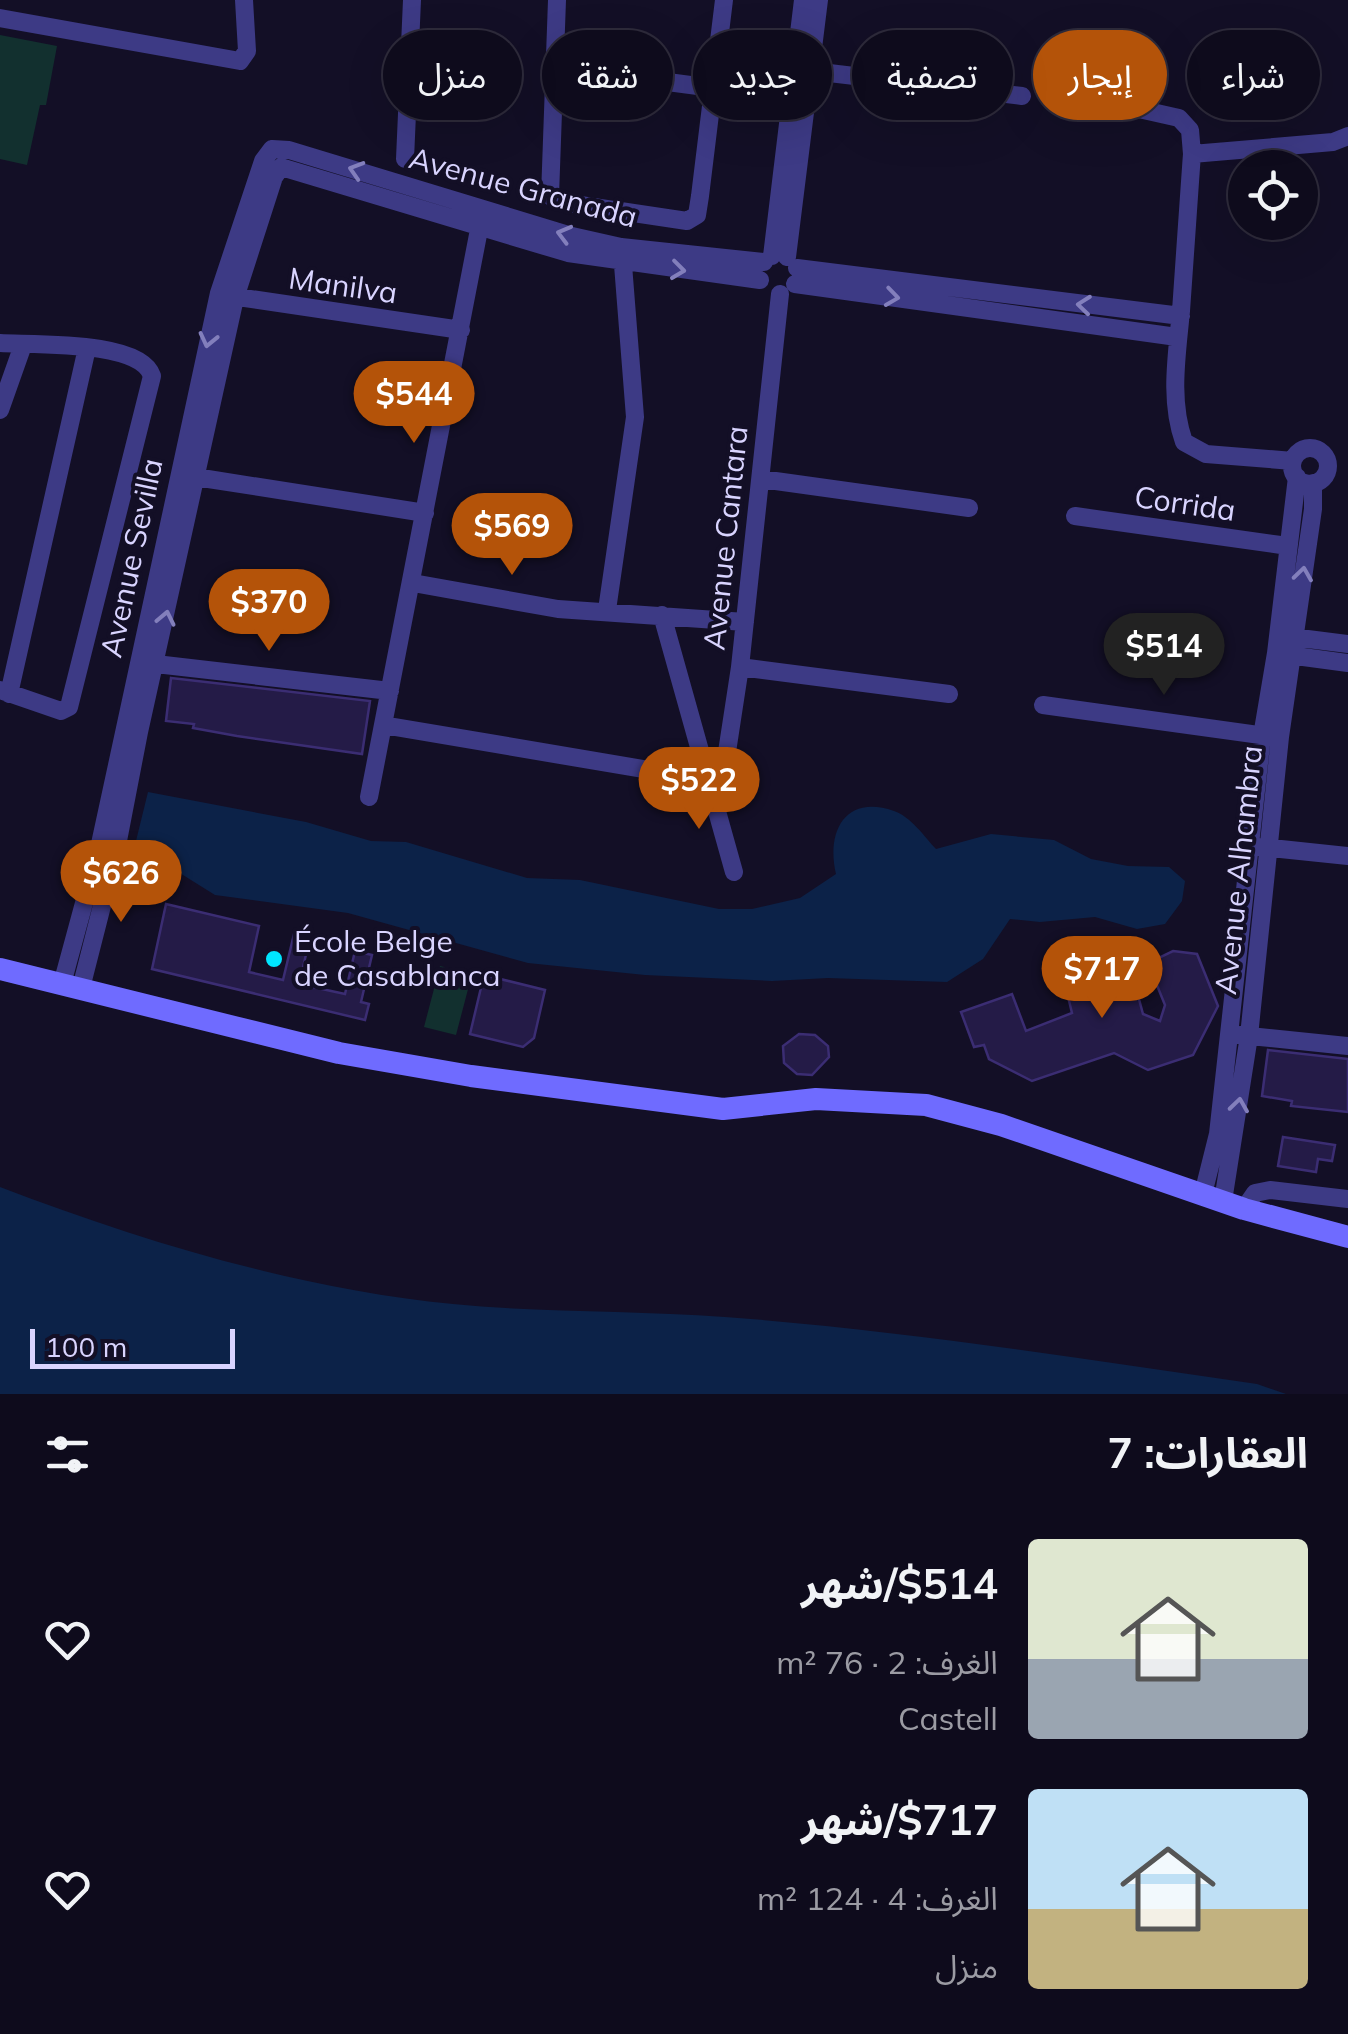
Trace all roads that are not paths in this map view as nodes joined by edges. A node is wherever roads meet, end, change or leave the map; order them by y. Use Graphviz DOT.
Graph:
graph roads {
  1 [pos="244,0"];
  2 [pos="412,0"];
  3 [pos="557,0"];
  4 [pos="724,0"];
  5 [pos="803,0"];
  6 [pos="819,0"];
  7 [pos="5,12"];
  8 [pos="556,30"];
  9 [pos="720,30"];
  10 [pos="803,30"];
  11 [pos="813,30"];
  12 [pos="832,73"];
  13 [pos="1022,96"];
  14 [pos="1167,115"];
  15 [pos="552,120"];
  16 [pos="709,120"];
  17 [pos="798,120"];
  18 [pos="1348,136"];
  19 [pos="272,149"];
  20 [pos="1192,154"];
  21 [pos="405,159"];
  22 [pos="281,167"];
  23 [pos="483,209"];
  24 [pos="480,228"];
  25 [pos="622,255"];
  26 [pos="779,272"];
  27 [pos="227,296"];
  28 [pos="1180,316"];
  29 [pos="461,330"];
  30 [pos="1177,337"];
  31 [pos="0,344"];
  32 [pos="23,344"];
  33 [pos="87,348"];
  34 [pos="0,410"];
  35 [pos="1327,459"];
  36 [pos="1348,461"];
  37 [pos="178,474"];
  38 [pos="1301,474"];
  39 [pos="197,478"];
  40 [pos="762,479"];
  41 [pos="969,508"];
  42 [pos="425,513"];
  43 [pos="1075,516"];
  44 [pos="1288,546"];
  45 [pos="413,582"];
  46 [pos="607,610"];
  47 [pos="662,615"];
  48 [pos="744,622"];
  49 [pos="1348,644"];
  50 [pos="1285,646"];
  51 [pos="148,663"];
  52 [pos="1348,663"];
  53 [pos="740,667"];
  54 [pos="390,691"];
  55 [pos="5,692"];
  56 [pos="950,694"];
  57 [pos="1044,706"];
  58 [pos="383,725"];
  59 [pos="1271,737"];
  60 [pos="708,780"];
  61 [pos="370,797"];
  62 [pos="1260,846"];
  63 [pos="1348,856"];
  64 [pos="734,872"];
  65 [pos="0,969"];
  66 [pos="72,986"];
  67 [pos="1230,1034"];
  68 [pos="1249,1036"];
  69 [pos="1348,1046"];
  70 [pos="1348,1199"];
  71 [pos="1223,1202"];
  72 [pos="1348,1237"];
  1 -- 7 [label="street"];
  2 -- 21 [label="street"];
  3 -- 8 [label="street"];
  4 -- 9 [label="street"];
  5 -- 10 [label="street"];
  6 -- 11 [label="street"];
  12 -- 13 [label="street"];
  14 -- 20 [label="street"];
  15 -- 16 [label="street"];
  17 -- 26 [label="street, Avenue Cantara"];
  18 -- 20 [label="street"];
  19 -- 22 [label="street"];
  23 -- 19 [label="street, Avenue Granada, one-way"];
  19 -- 27 [label="street, Avenue Sevilla"];
  20 -- 28 [label="street"];
  22 -- 24 [label="street, Avenue Granada"];
  22 -- 27 [label="street, Avenue Sevilla"];
  23 -- 24 [label="street"];
  25 -- 23 [label="street, Avenue Granada, one-way"];
  24 -- 25 [label="street, Avenue Granada"];
  24 -- 29 [label="street"];
  25 -- 26 [label="street, Avenue Granada"];
  25 -- 46 [label="street"];
  28 -- 26 [label="street, Avenue Granada, one-way"];
  26 -- 30 [label="street, Avenue Granada, one-way"];
  26 -- 40 [label="street, Avenue Cantara"];
  27 -- 29 [label="street, Manilva"];
  27 -- 37 [label="street, Avenue Sevilla, one-way"];
  27 -- 39 [label="street, Avenue Sevilla"];
  28 -- 30 [label="street"];
  29 -- 42 [label="street"];
  30 -- 38 [label="street"];
  31 -- 32 [label="street"];
  32 -- 33 [label="street"];
  32 -- 34 [label="street"];
  33 -- 55 [label="street"];
  33 -- 55 [label="street"];
  35 -- 36 [label="street"];
  35 -- 38 [label="street"];
  35 -- 38 [label="street"];
  37 -- 39 [label="street"];
  37 -- 51 [label="street, Avenue Sevilla"];
  38 -- 44 [label="street, Avenue Alhambra"];
  50 -- 38 [label="street, Avenue Alhambra, one-way"];
  39 -- 42 [label="street"];
  51 -- 39 [label="street, Avenue Sevilla, one-way"];
  40 -- 41 [label="street"];
  40 -- 48 [label="street, Avenue Cantara"];
  42 -- 45 [label="street"];
  43 -- 44 [label="street, Corrida"];
  44 -- 50 [label="street, Avenue Alhambra"];
  45 -- 46 [label="street"];
  45 -- 54 [label="street"];
  46 -- 47 [label="street"];
  47 -- 48 [label="street"];
  47 -- 60 [label="street"];
  48 -- 53 [label="street, Avenue Cantara"];
  49 -- 50 [label="street"];
  50 -- 52 [label="street"];
  50 -- 59 [label="street, Avenue Alhambra"];
  51 -- 54 [label="street"];
  51 -- 66 [label="street, Avenue Sevilla"];
  53 -- 56 [label="street"];
  53 -- 60 [label="street, Avenue Cantara"];
  54 -- 58 [label="street"];
  57 -- 59 [label="street"];
  58 -- 60 [label="street"];
  58 -- 61 [label="street"];
  59 -- 62 [label="street, Avenue Alhambra"];
  60 -- 64 [label="street"];
  62 -- 63 [label="street"];
  62 -- 67 [label="street, Avenue Alhambra"];
  62 -- 68 [label="street, Avenue Alhambra"];
  65 -- 66 [label="street"];
  66 -- 71 [label="street"];
  67 -- 68 [label="street"];
  67 -- 71 [label="street, Avenue Alhambra"];
  68 -- 69 [label="street"];
  71 -- 68 [label="street, Avenue Alhambra, one-way"];
  70 -- 71 [label="street"];
  71 -- 72 [label="street"];
}
